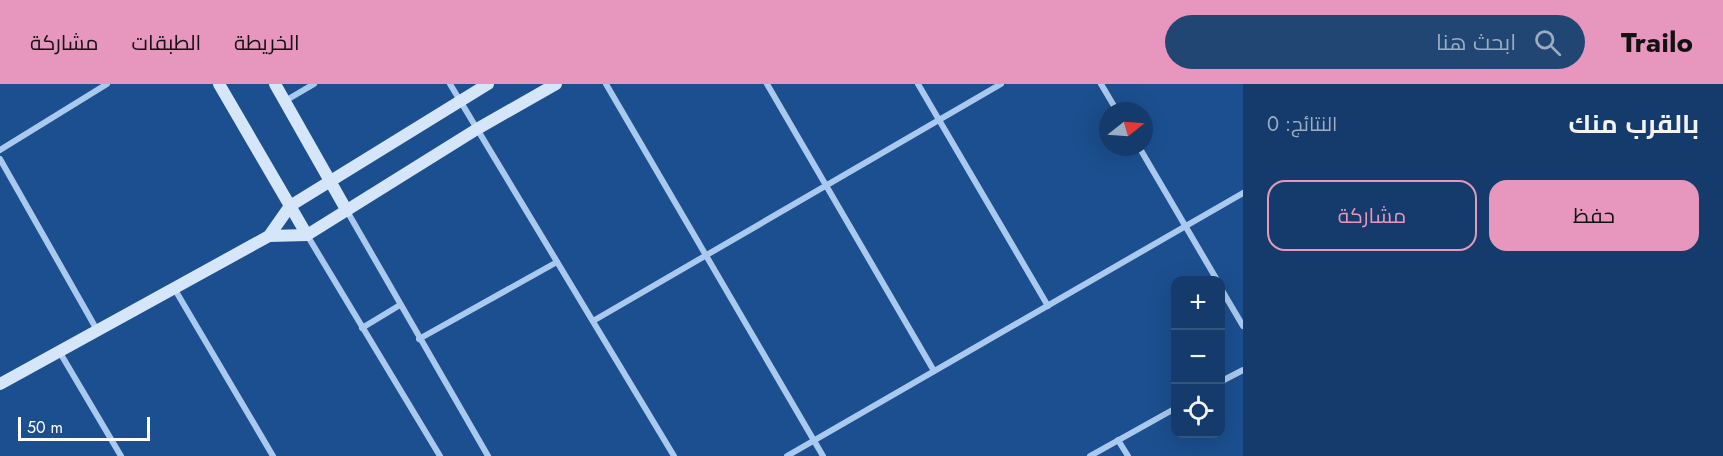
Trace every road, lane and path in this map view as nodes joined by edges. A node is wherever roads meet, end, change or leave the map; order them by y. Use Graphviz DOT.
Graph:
graph roads {
  1 [pos="107,84"];
  2 [pos="219,84"];
  3 [pos="275,84"];
  4 [pos="314,84"];
  5 [pos="450,84"];
  6 [pos="488,84"];
  7 [pos="556,84"];
  8 [pos="606,84"];
  9 [pos="767,84"];
  10 [pos="918,84"];
  11 [pos="1001,84"];
  12 [pos="1101,84"];
  13 [pos="459,101"];
  14 [pos="285,102"];
  15 [pos="1112,102"];
  16 [pos="939,120"];
  17 [pos="477,129"];
  18 [pos="0,150"];
  19 [pos="1144,156"];
  20 [pos="0,159"];
  21 [pos="330,182"];
  22 [pos="827,185"];
  23 [pos="1243,193"];
  24 [pos="290,207"];
  25 [pos="347,211"];
  26 [pos="1186,226"];
  27 [pos="307,235"];
  28 [pos="269,236"];
  29 [pos="705,256"];
  30 [pos="557,262"];
  31 [pos="1215,276"];
  32 [pos="174,288"];
  33 [pos="1225,294"];
  34 [pos="400,305"];
  35 [pos="1048,306"];
  36 [pos="593,321"];
  37 [pos="1243,326"];
  38 [pos="362,328"];
  39 [pos="97,330"];
  40 [pos="419,339"];
  41 [pos="59,351"];
  42 [pos="1243,369"];
  43 [pos="934,371"];
  44 [pos="1225,380"];
  45 [pos="0,384"];
  46 [pos="1171,411"];
  47 [pos="814,440"];
  48 [pos="1118,440"];
  49 [pos="438,455"];
  50 [pos="121,456"];
  51 [pos="273,456"];
  52 [pos="488,456"];
  53 [pos="674,456"];
  54 [pos="787,456"];
  55 [pos="823,456"];
  56 [pos="1090,456"];
  57 [pos="1128,456"];
  1 -- 18 [label="street"];
  2 -- 24 [label="street"];
  3 -- 14 [label="street"];
  4 -- 14 [label="street"];
  5 -- 13 [label="street"];
  6 -- 13 [label="street"];
  7 -- 17 [label="street"];
  8 -- 29 [label="street"];
  9 -- 22 [label="street"];
  10 -- 16 [label="street"];
  11 -- 16 [label="street"];
  12 -- 15 [label="street"];
  13 -- 17 [label="street"];
  13 -- 21 [label="street"];
  14 -- 21 [label="street"];
  16 -- 22 [label="street"];
  16 -- 35 [label="street"];
  17 -- 25 [label="street"];
  17 -- 30 [label="street"];
  19 -- 26 [label="street"];
  20 -- 39 [label="street"];
  21 -- 24 [label="street"];
  21 -- 25 [label="street"];
  22 -- 29 [label="street"];
  22 -- 43 [label="street"];
  23 -- 26 [label="street"];
  24 -- 27 [label="street"];
  24 -- 28 [label="street"];
  25 -- 27 [label="street"];
  25 -- 34 [label="street"];
  26 -- 31 [label="street"];
  26 -- 35 [label="street"];
  27 -- 28 [label="street"];
  27 -- 38 [label="street"];
  28 -- 32 [label="street"];
  29 -- 36 [label="street"];
  29 -- 47 [label="street"];
  30 -- 36 [label="street"];
  30 -- 40 [label="street"];
  32 -- 39 [label="street"];
  32 -- 51 [label="street"];
  33 -- 37 [label="street"];
  34 -- 38 [label="street"];
  34 -- 40 [label="street"];
  35 -- 43 [label="street"];
  36 -- 53 [label="street"];
  38 -- 49 [label="street"];
  39 -- 41 [label="street"];
  40 -- 52 [label="street"];
  41 -- 45 [label="street"];
  41 -- 50 [label="street"];
  42 -- 44 [label="street"];
  43 -- 47 [label="street"];
  46 -- 48 [label="street"];
  47 -- 54 [label="street"];
  47 -- 55 [label="street"];
  48 -- 56 [label="street"];
  48 -- 57 [label="street"];
}
